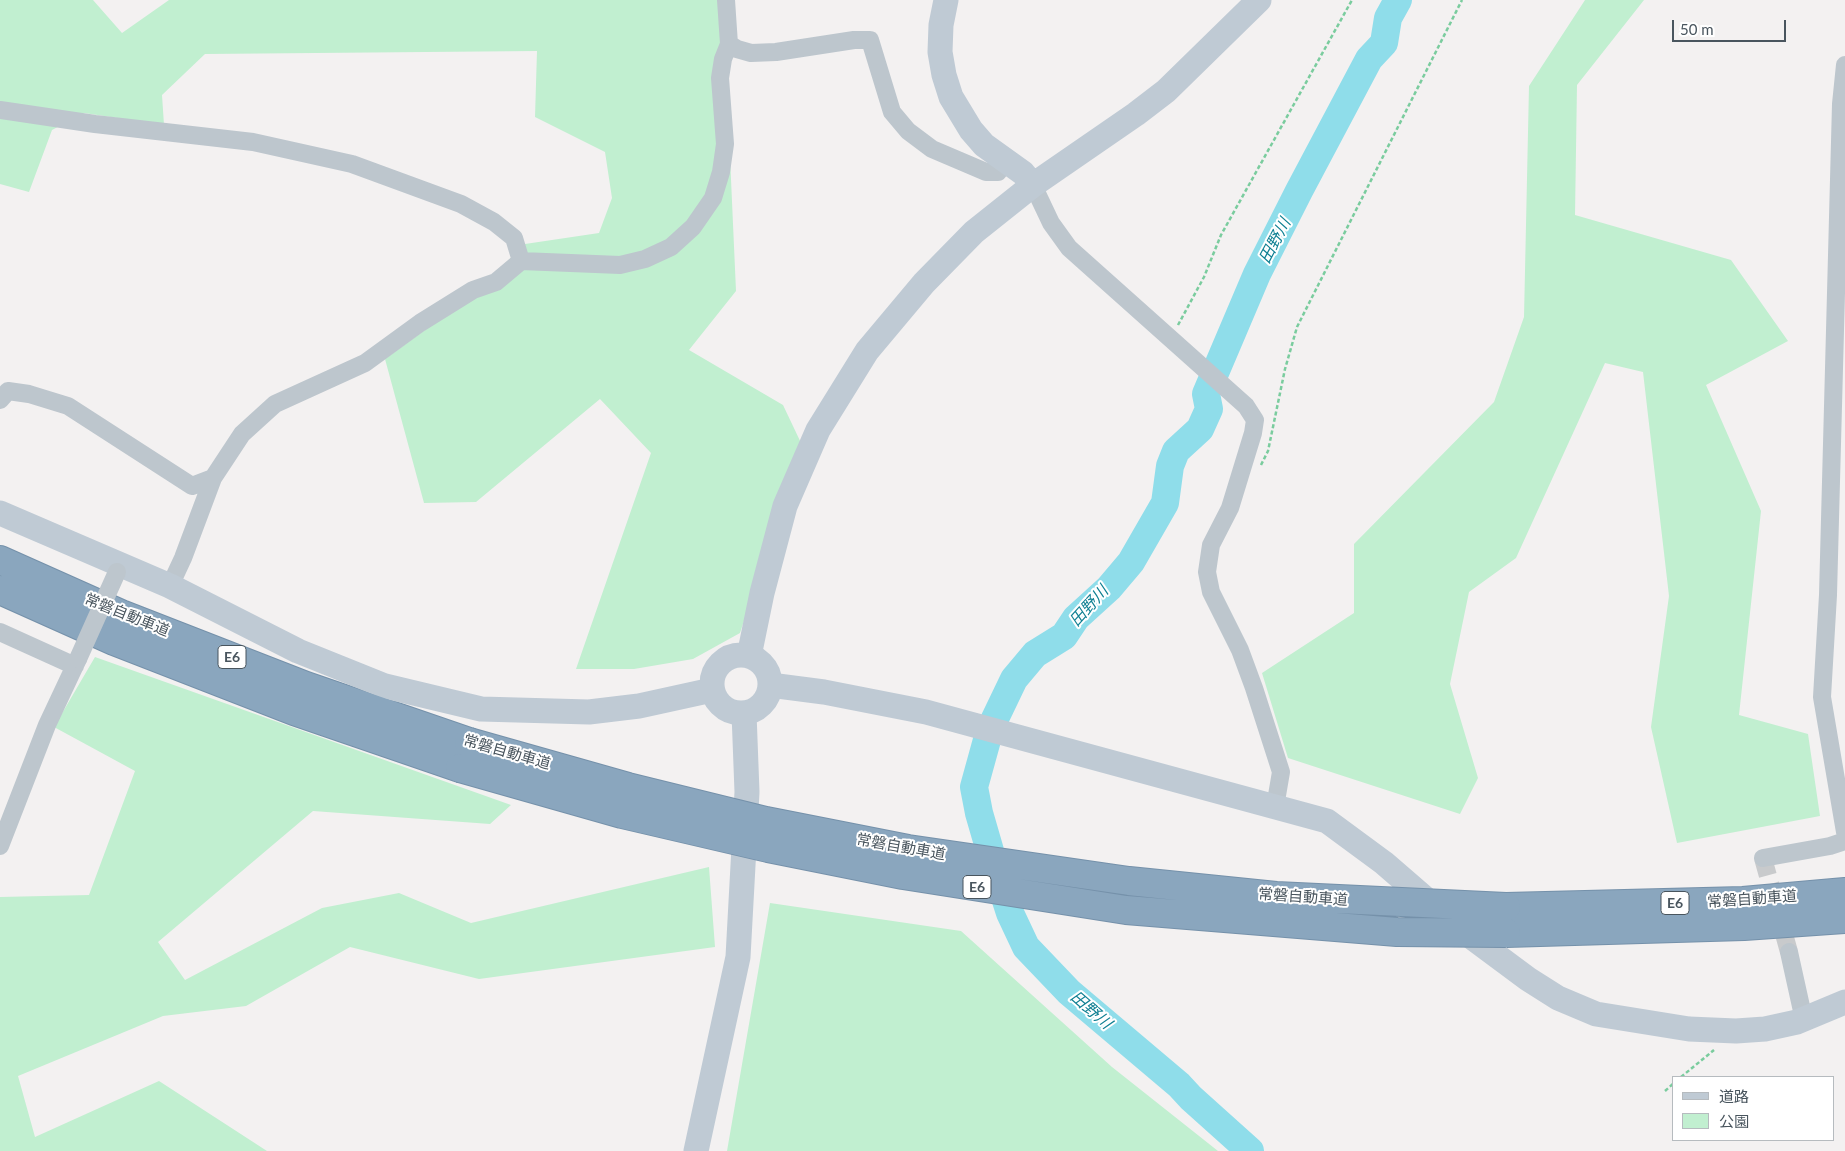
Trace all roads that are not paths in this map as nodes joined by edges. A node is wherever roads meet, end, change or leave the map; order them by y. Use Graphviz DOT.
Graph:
graph roads {
  1 [pos="726,0"];
  2 [pos="946,0"];
  3 [pos="1258,0"];
  4 [pos="729,44"];
  5 [pos="1845,65"];
  6 [pos="0,110"];
  7 [pos="1007,161"];
  8 [pos="1033,184"];
  9 [pos="521,261"];
  10 [pos="1840,327"];
  11 [pos="0,400"];
  12 [pos="213,478"];
  13 [pos="0,513"];
  14 [pos="0,560"];
  15 [pos="119,568"];
  16 [pos="170,586"];
  17 [pos="0,590"];
  18 [pos="0,632"];
  19 [pos="748,656"];
  20 [pos="77,663"];
  21 [pos="770,685"];
  22 [pos="712,690"];
  23 [pos="744,714"];
  24 [pos="1275,807"];
  25 [pos="1845,832"];
  26 [pos="1845,840"];
  27 [pos="0,846"];
  28 [pos="1763,858"];
  29 [pos="1845,892"];
  30 [pos="1845,919"];
  31 [pos="1789,952"];
  32 [pos="1845,1002"];
  33 [pos="1804,1020"];
  34 [pos="696,1151"];
  1 -- 4 [label="street"];
  2 -- 7 [label="street"];
  3 -- 8 [label="street"];
  4 -- 7 [label="street"];
  4 -- 9 [label="street"];
  5 -- 10 [label="street"];
  6 -- 9 [label="street"];
  7 -- 8 [label="street"];
  8 -- 19 [label="street"];
  8 -- 24 [label="street"];
  9 -- 12 [label="street"];
  10 -- 25 [label="street"];
  11 -- 12 [label="street"];
  12 -- 16 [label="street"];
  13 -- 15 [label="street"];
  14 -- 29 [label="highway, 常磐自動車道 / E6, bridge"];
  15 -- 16 [label="street"];
  15 -- 20 [label="street, bridge"];
  16 -- 22 [label="street"];
  17 -- 30 [label="highway, 常磐自動車道 / E6, bridge"];
  18 -- 20 [label="street"];
  19 -- 21 [label="street"];
  19 -- 22 [label="street"];
  20 -- 27 [label="street"];
  21 -- 23 [label="street"];
  21 -- 24 [label="street"];
  22 -- 23 [label="street"];
  23 -- 34 [label="street"];
  24 -- 33 [label="street"];
  26 -- 28 [label="street"];
  31 -- 33 [label="street"];
  32 -- 33 [label="street"];
}
